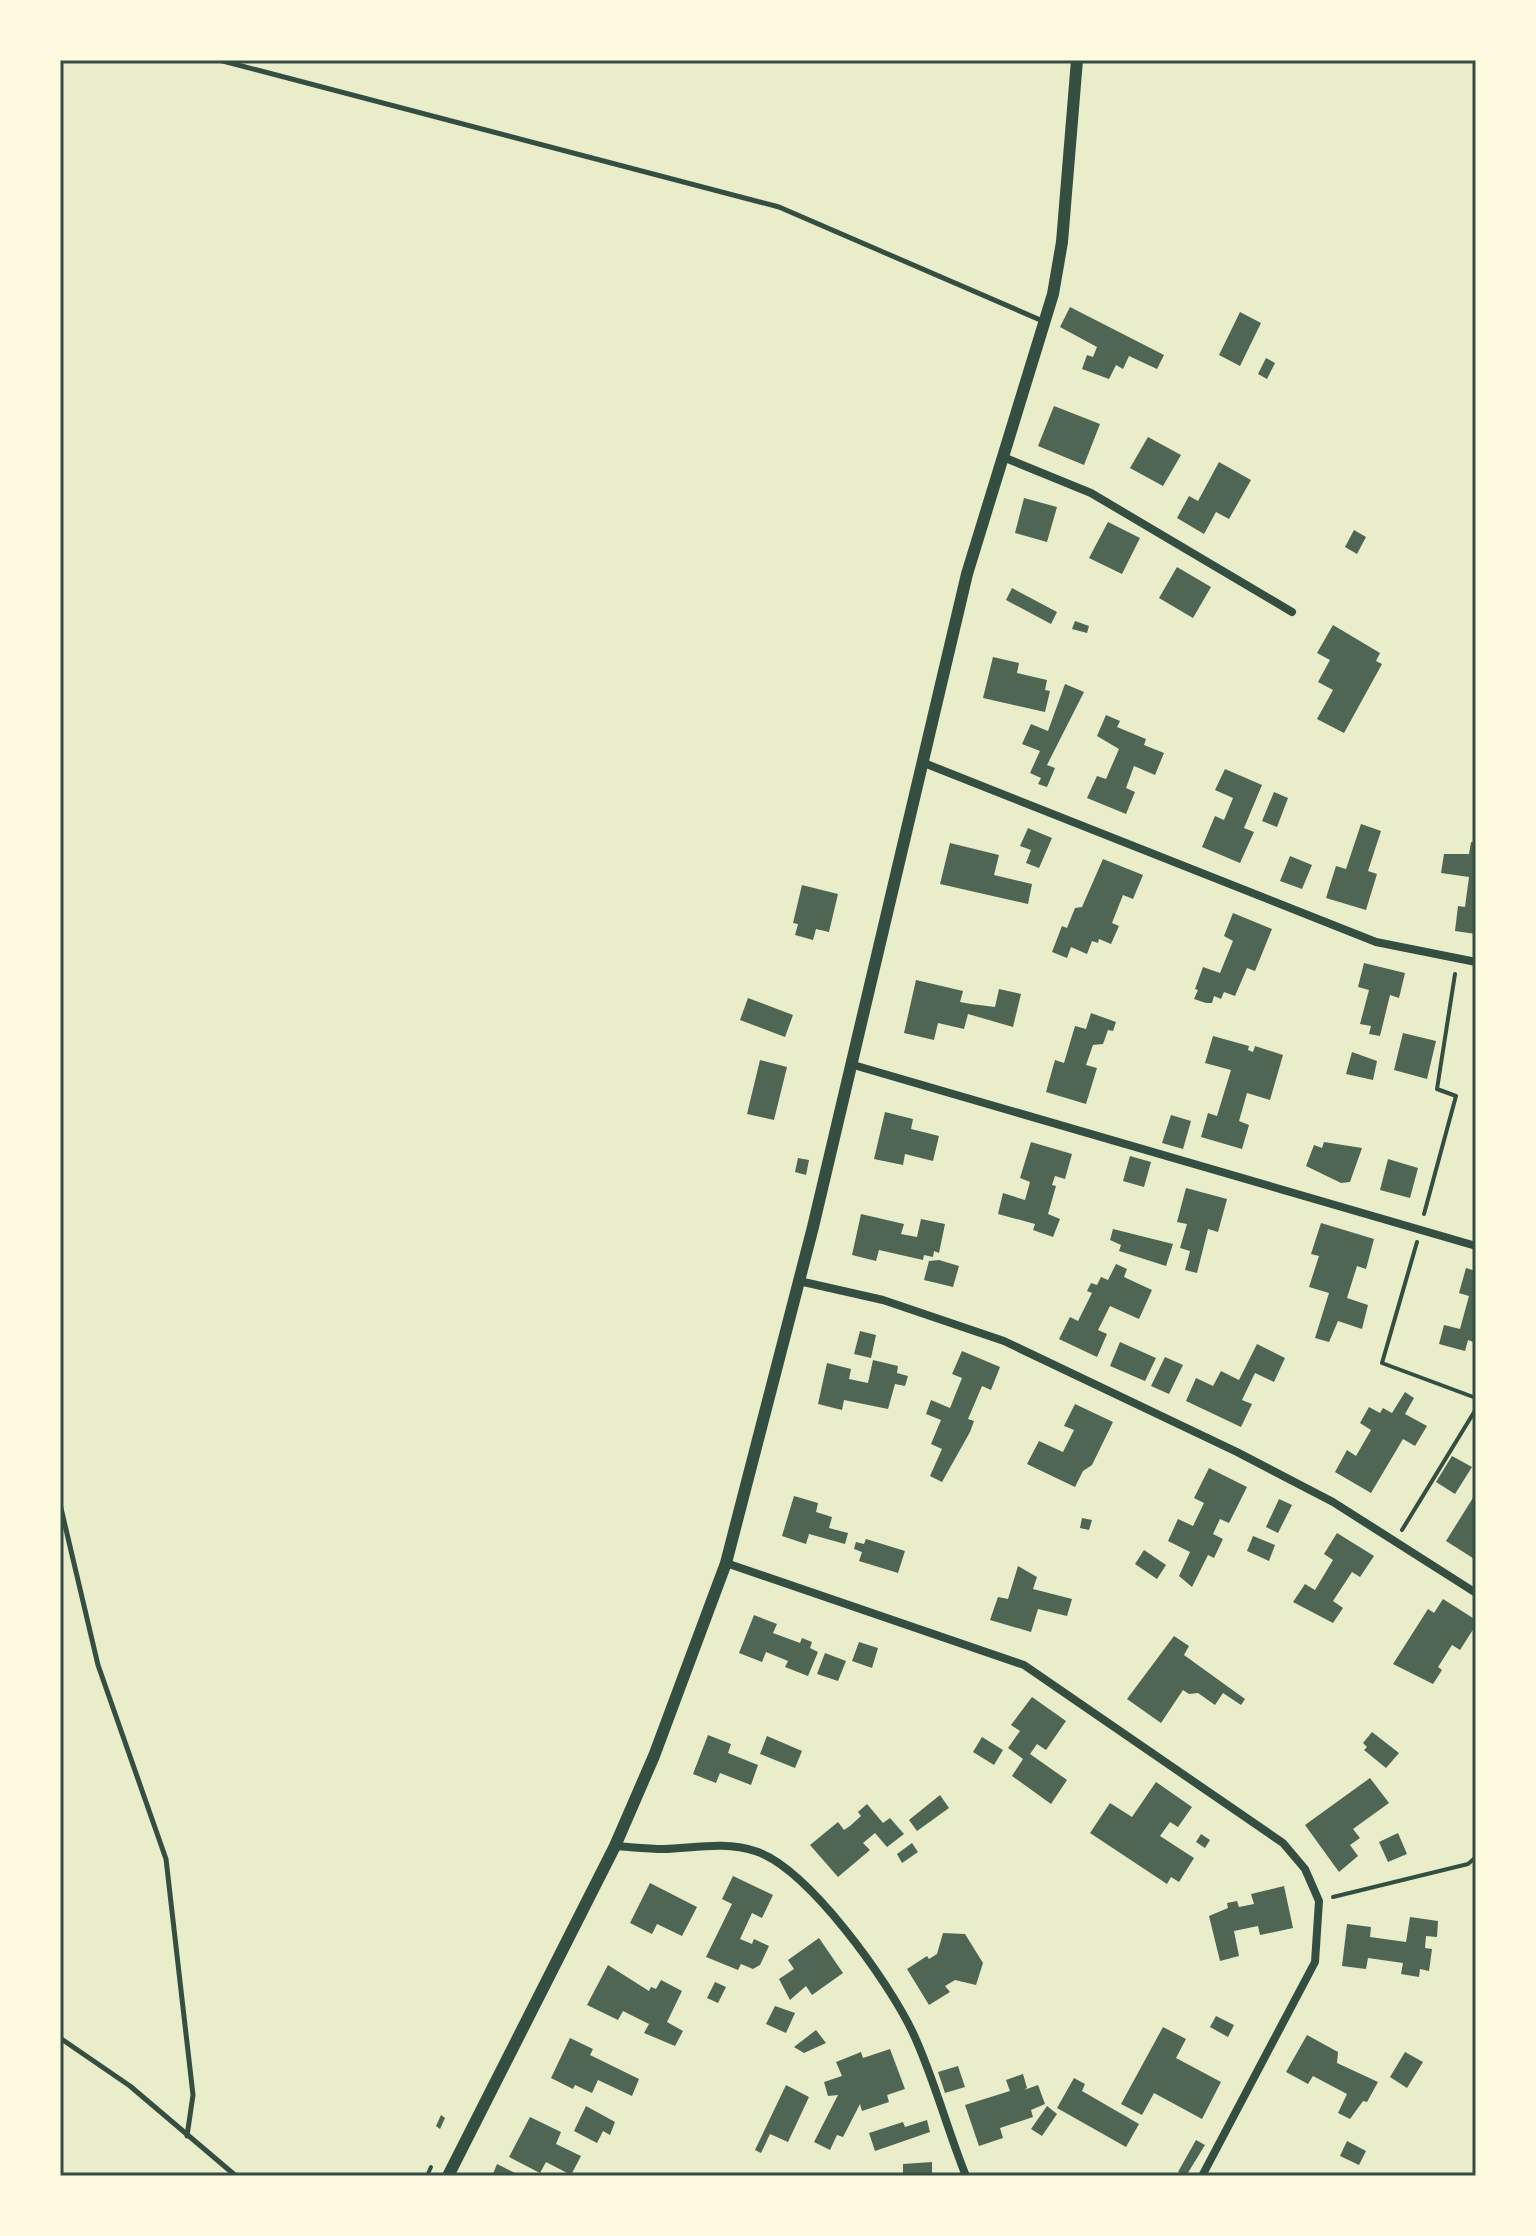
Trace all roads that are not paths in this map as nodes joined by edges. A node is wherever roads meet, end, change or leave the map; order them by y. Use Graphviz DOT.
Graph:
graph roads {
  1 [pos="219,60"];
  2 [pos="1077,60"];
  3 [pos="1046,322"];
  4 [pos="1003,457"];
  5 [pos="1292,612"];
  6 [pos="924,763"];
  7 [pos="1476,962"];
  8 [pos="850,1064"];
  9 [pos="1476,1246"];
  10 [pos="799,1281"];
  11 [pos="60,1504"];
  12 [pos="726,1563"];
  13 [pos="1476,1593"];
  14 [pos="615,1846"];
  15 [pos="60,2038"];
  16 [pos="187,2136"];
  17 [pos="236,2176"];
  18 [pos="448,2176"];
  19 [pos="966,2176"];
  20 [pos="1202,2176"];
  1 -- 3 [label="lane"];
  2 -- 3 [label="street"];
  3 -- 4 [label="street"];
  4 -- 5 [label="street"];
  4 -- 6 [label="street"];
  6 -- 7 [label="street"];
  6 -- 8 [label="street"];
  8 -- 9 [label="street"];
  8 -- 10 [label="street"];
  10 -- 12 [label="street"];
  10 -- 13 [label="street"];
  11 -- 16 [label="lane"];
  12 -- 14 [label="street"];
  12 -- 20 [label="street"];
  14 -- 18 [label="street"];
  14 -- 19 [label="street"];
  15 -- 16 [label="lane"];
  16 -- 17 [label="lane"];
}
